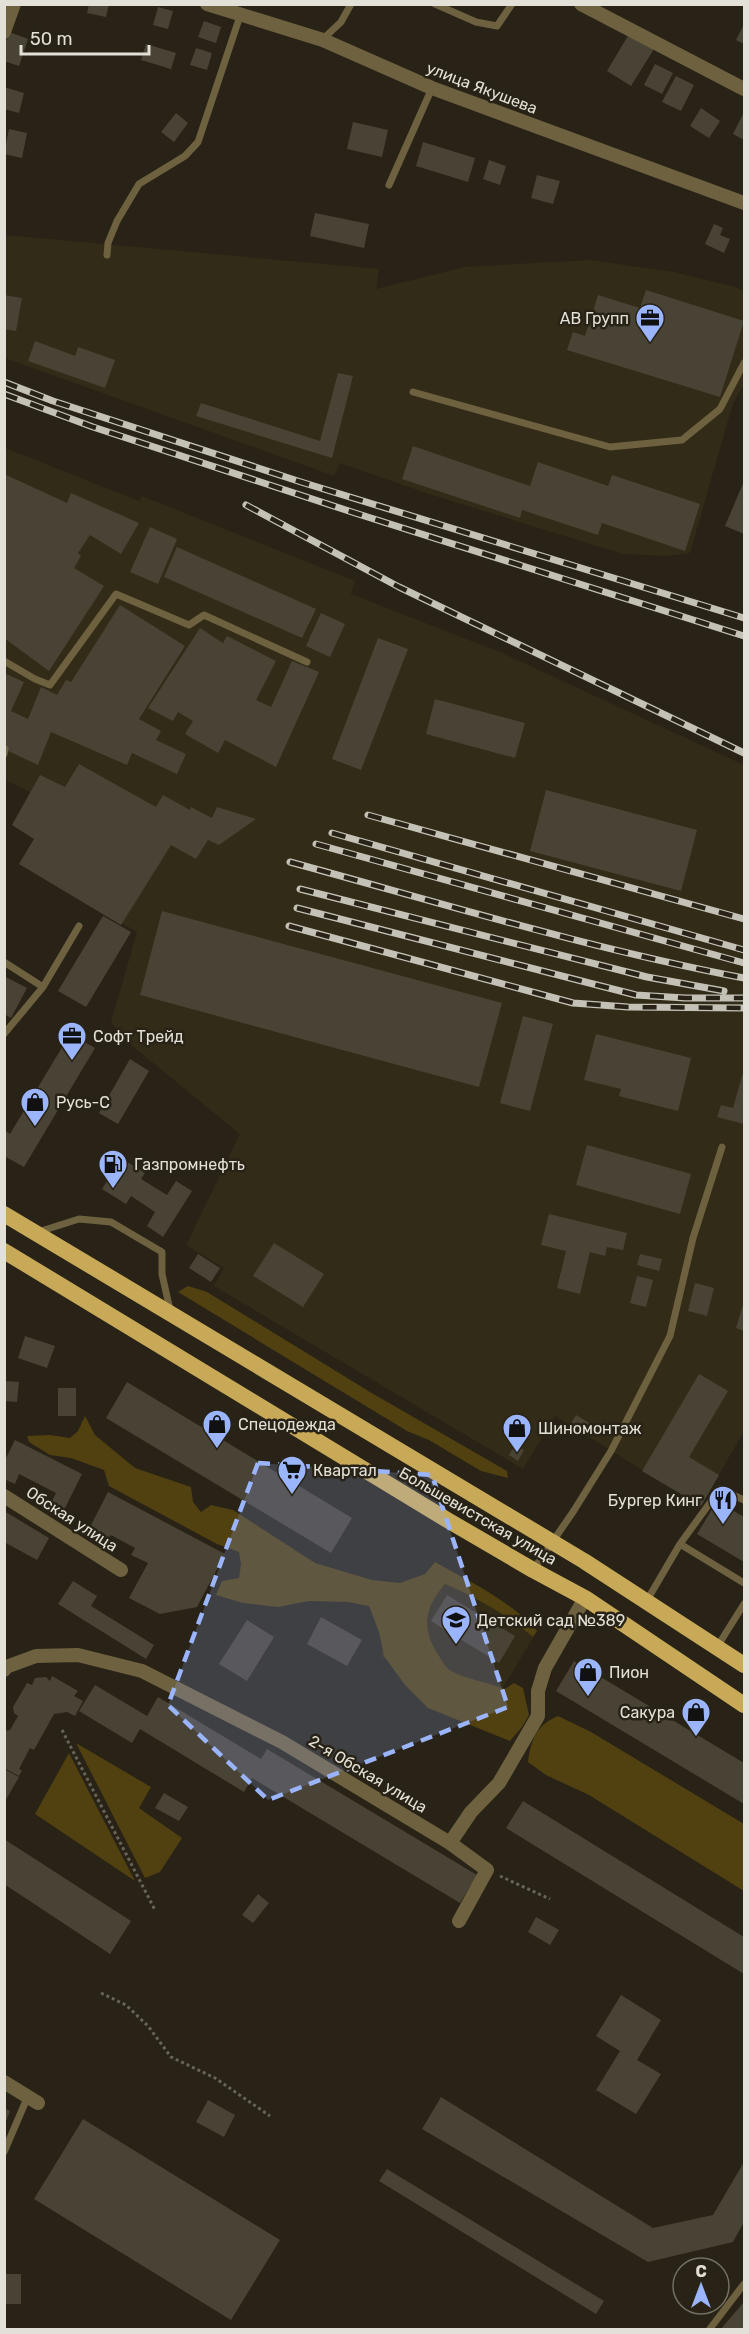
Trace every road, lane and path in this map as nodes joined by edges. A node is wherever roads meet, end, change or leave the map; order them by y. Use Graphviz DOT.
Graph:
graph roads {
  1 [pos="14,4"];
  2 [pos="207,4"];
  3 [pos="351,4"];
  4 [pos="435,4"];
  5 [pos="512,4"];
  6 [pos="581,4"];
  7 [pos="234,9"];
  8 [pos="4,32"];
  9 [pos="322,40"];
  10 [pos="432,88"];
  11 [pos="744,89"];
  12 [pos="389,185"];
  13 [pos="744,203"];
  14 [pos="107,255"];
  15 [pos="744,363"];
  16 [pos="412,392"];
  17 [pos="4,660"];
  18 [pos="307,662"];
  19 [pos="80,927"];
  20 [pos="4,962"];
  21 [pos="43,987"];
  22 [pos="5,1031"];
  23 [pos="722,1147"];
  24 [pos="4,1214"];
  25 [pos="36,1233"];
  26 [pos="4,1251"];
  27 [pos="172,1316"];
  28 [pos="4,1496"];
  29 [pos="744,1500"];
  30 [pos="552,1541"];
  31 [pos="680,1544"];
  32 [pos="122,1570"];
  33 [pos="532,1570"];
  34 [pos="744,1583"];
  35 [pos="585,1598"];
  36 [pos="646,1602"];
  37 [pos="744,1604"];
  38 [pos="717,1647"];
  39 [pos="744,1665"];
  40 [pos="4,1670"];
  41 [pos="744,1705"];
  42 [pos="62,1730"];
  43 [pos="450,1843"];
  44 [pos="488,1870"];
  45 [pos="550,1899"];
  46 [pos="155,1910"];
  47 [pos="459,1920"];
  48 [pos="101,1993"];
  49 [pos="4,2082"];
  50 [pos="33,2100"];
  51 [pos="270,2116"];
  52 [pos="4,2152"];
  53 [pos="744,2284"];
  54 [pos="709,2330"];
  1 -- 8 [label="street"];
  2 -- 7 [label="street, улица Якушева"];
  3 -- 9 [label="lane"];
  4 -- 5 [label="lane"];
  6 -- 11 [label="street"];
  7 -- 9 [label="street, улица Якушева"];
  7 -- 14 [label="lane"];
  9 -- 10 [label="street, улица Якушева"];
  10 -- 12 [label="lane"];
  10 -- 13 [label="street, улица Якушева"];
  15 -- 16 [label="lane"];
  17 -- 18 [label="lane"];
  19 -- 21 [label="lane"];
  20 -- 21 [label="lane"];
  21 -- 22 [label="lane"];
  23 -- 30 [label="lane"];
  24 -- 25 [label="highway, Большевистская улица"];
  25 -- 27 [label="highway, Большевистская улица"];
  25 -- 27 [label="lane"];
  26 -- 33 [label="highway, Большевистская улица"];
  27 -- 30 [label="highway, Большевистская улица"];
  28 -- 32 [label="street, Обская улица"];
  29 -- 31 [label="lane"];
  30 -- 33 [label="lane"];
  30 -- 36 [label="highway, Большевистская улица"];
  31 -- 34 [label="lane"];
  31 -- 36 [label="lane"];
  33 -- 35 [label="highway, Большевистская улица"];
  35 -- 41 [label="highway, Большевистская улица"];
  35 -- 43 [label="street"];
  36 -- 38 [label="highway, Большевистская улица"];
  37 -- 38 [label="lane"];
  38 -- 39 [label="highway, Большевистская улица"];
  40 -- 43 [label="street, 2-я Обская улица"];
  42 -- 46 [label="path"];
  43 -- 44 [label="street, 2-я Обская улица"];
  44 -- 45 [label="path"];
  44 -- 47 [label="street"];
  48 -- 51 [label="path"];
  49 -- 50 [label="street"];
  50 -- 52 [label="lane"];
  53 -- 54 [label="lane"];
}
